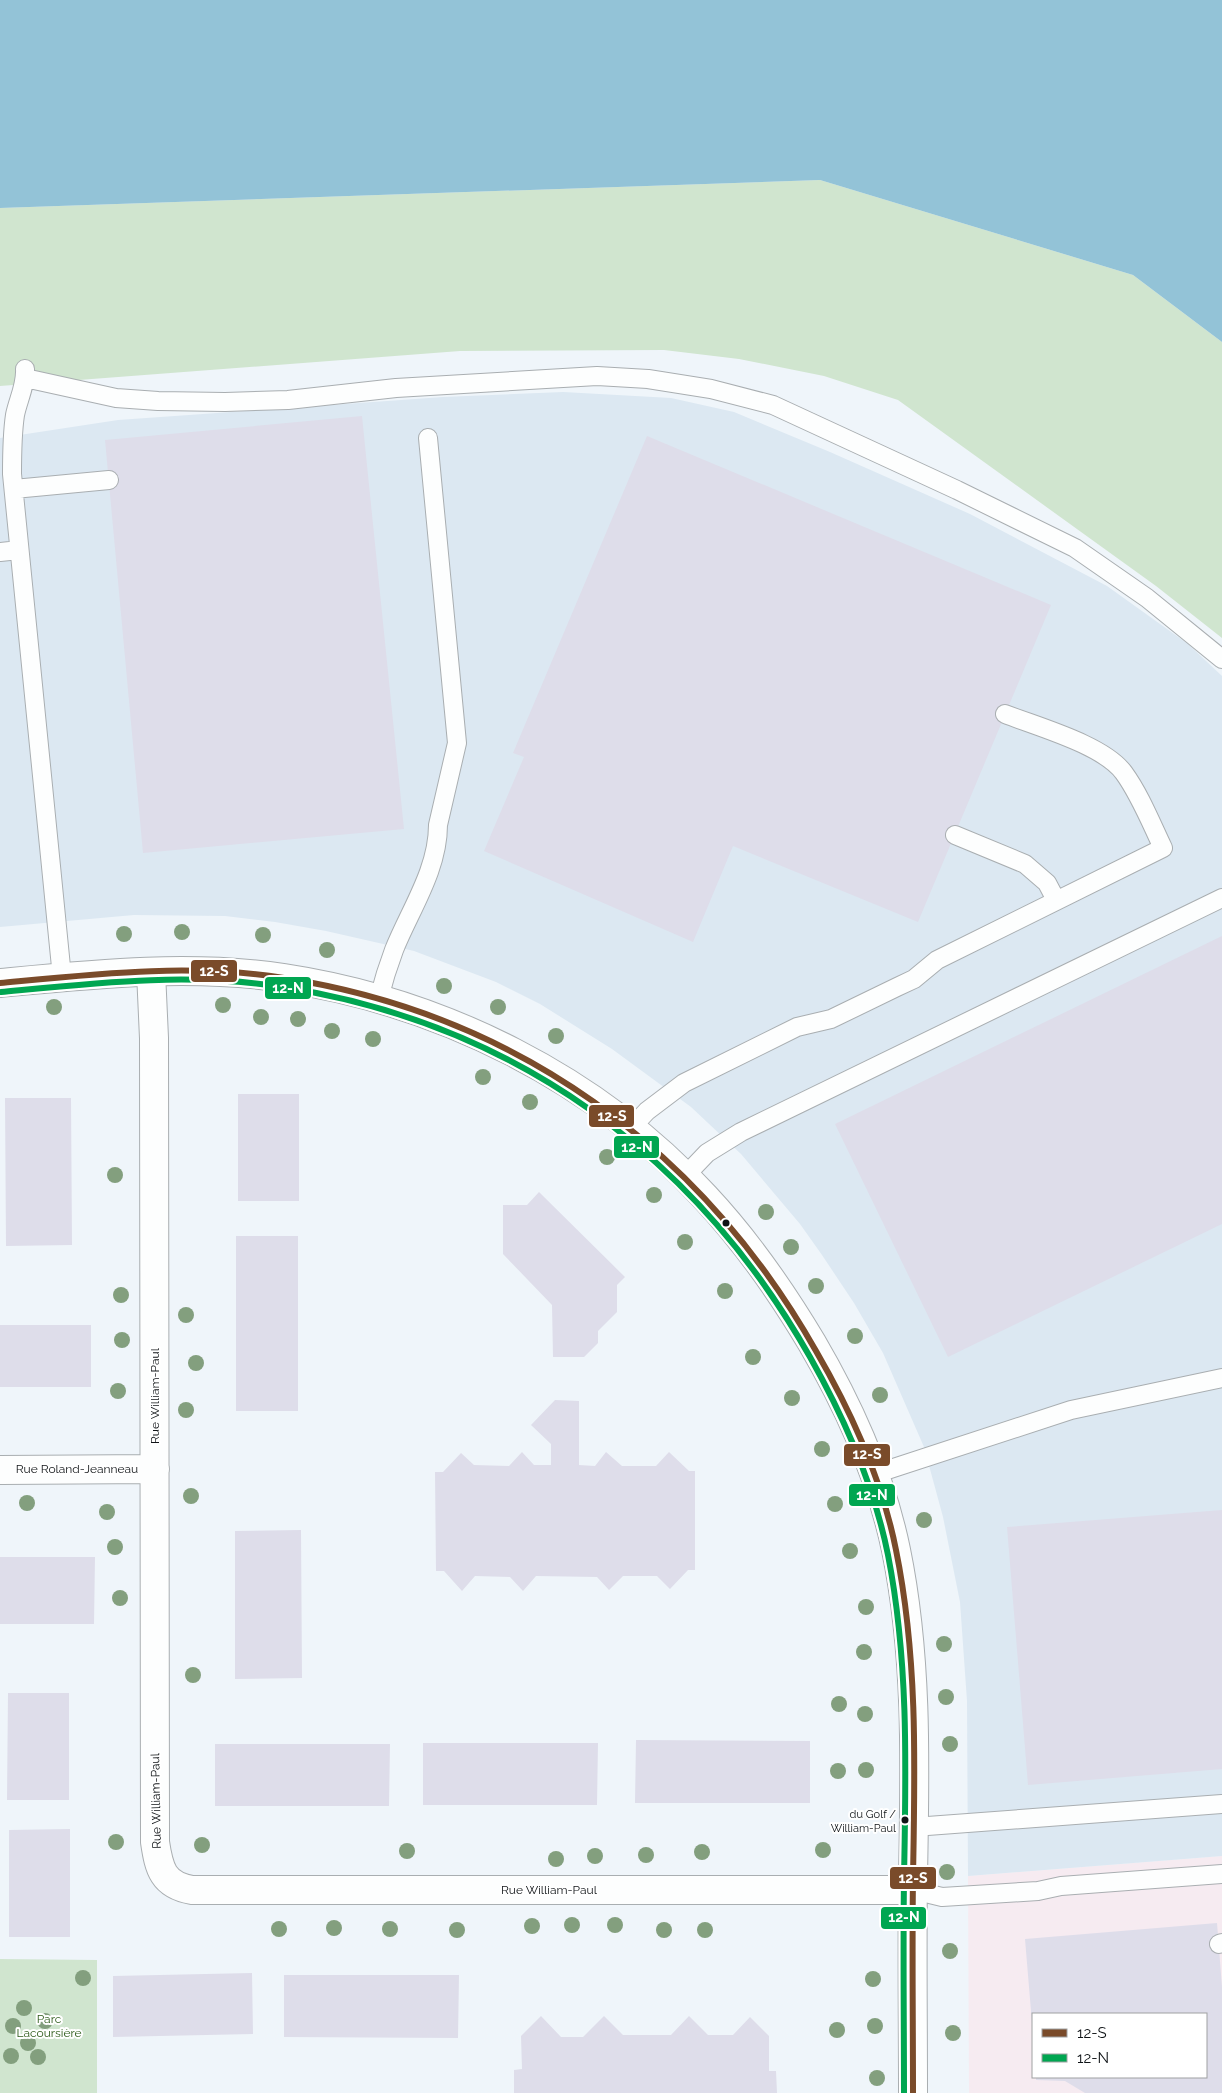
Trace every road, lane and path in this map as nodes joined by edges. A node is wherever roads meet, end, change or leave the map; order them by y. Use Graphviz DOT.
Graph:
graph roads {
  1 [pos="428,438"];
  2 [pos="109,480"];
  3 [pos="10,499"];
  4 [pos="19,550"];
  5 [pos="0,552"];
  6 [pos="1222,659"];
  7 [pos="1005,714"];
  8 [pos="955,835"];
  9 [pos="1222,898"];
  10 [pos="1056,900"];
  11 [pos="152,972"];
  12 [pos="62,977"];
  13 [pos="0,982"];
  14 [pos="379,998"];
  15 [pos="631,1128"];
  16 [pos="685,1176"];
  17 [pos="1222,1378"];
  18 [pos="155,1469"];
  19 [pos="0,1470"];
  20 [pos="874,1474"];
  21 [pos="1222,1804"];
  22 [pos="914,1827"];
  23 [pos="1222,1874"];
  24 [pos="913,1890"];
  25 [pos="913,2093"];
  1 -- 14 [label="lane"];
  2 -- 3 [label="lane"];
  3 -- 4 [label="lane"];
  3 -- 6 [label="lane"];
  4 -- 5 [label="lane"];
  4 -- 12 [label="lane"];
  7 -- 10 [label="lane"];
  8 -- 10 [label="lane"];
  9 -- 16 [label="lane"];
  10 -- 15 [label="lane"];
  11 -- 12 [label="street"];
  11 -- 14 [label="street"];
  11 -- 18 [label="street, Rue William-Paul"];
  12 -- 13 [label="street"];
  14 -- 15 [label="street"];
  15 -- 16 [label="street"];
  16 -- 20 [label="street"];
  17 -- 20 [label="lane"];
  18 -- 19 [label="street, Rue Roland-Jeanneau"];
  18 -- 24 [label="street, Rue William-Paul"];
  20 -- 22 [label="street"];
  21 -- 22 [label="lane"];
  22 -- 24 [label="street"];
  23 -- 24 [label="lane"];
  24 -- 25 [label="street"];
}
